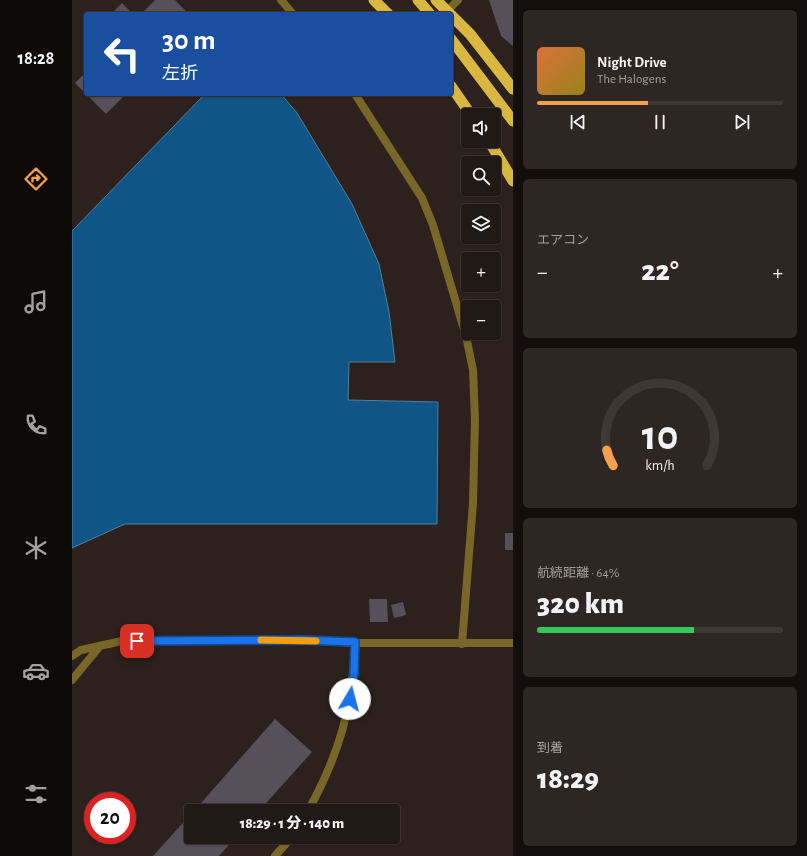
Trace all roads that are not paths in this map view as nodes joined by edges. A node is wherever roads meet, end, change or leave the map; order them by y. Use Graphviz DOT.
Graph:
graph roads {
  1 [pos="281,0"];
  2 [pos="374,0"];
  3 [pos="418,0"];
  4 [pos="436,0"];
  5 [pos="458,0"];
  6 [pos="291,12"];
  7 [pos="386,12"];
  8 [pos="428,12"];
  9 [pos="448,12"];
  10 [pos="450,12"];
  11 [pos="453,17"];
  12 [pos="453,42"];
  13 [pos="453,89"];
  14 [pos="513,89"];
  15 [pos="356,96"];
  16 [pos="466,108"];
  17 [pos="513,121"];
  18 [pos="493,148"];
  19 [pos="513,181"];
  20 [pos="355,642"];
  21 [pos="513,643"];
  22 [pos="462,644"];
  23 [pos="100,646"];
  24 [pos="72,656"];
  25 [pos="72,680"];
  26 [pos="311,804"];
  27 [pos="286,844"];
  28 [pos="275,856"];
  1 -- 6 [label="lane"];
  2 -- 7 [label="highway"];
  3 -- 8 [label="highway"];
  4 -- 9 [label="highway"];
  5 -- 10 [label="lane"];
  11 -- 14 [label="highway"];
  12 -- 17 [label="highway"];
  13 -- 16 [label="highway"];
  15 -- 22 [label="lane"];
  18 -- 19 [label="highway"];
  20 -- 22 [label="lane"];
  20 -- 23 [label="lane"];
  20 -- 26 [label="lane"];
  21 -- 22 [label="lane"];
  23 -- 24 [label="lane"];
  23 -- 25 [label="lane"];
  27 -- 28 [label="lane"];
}
